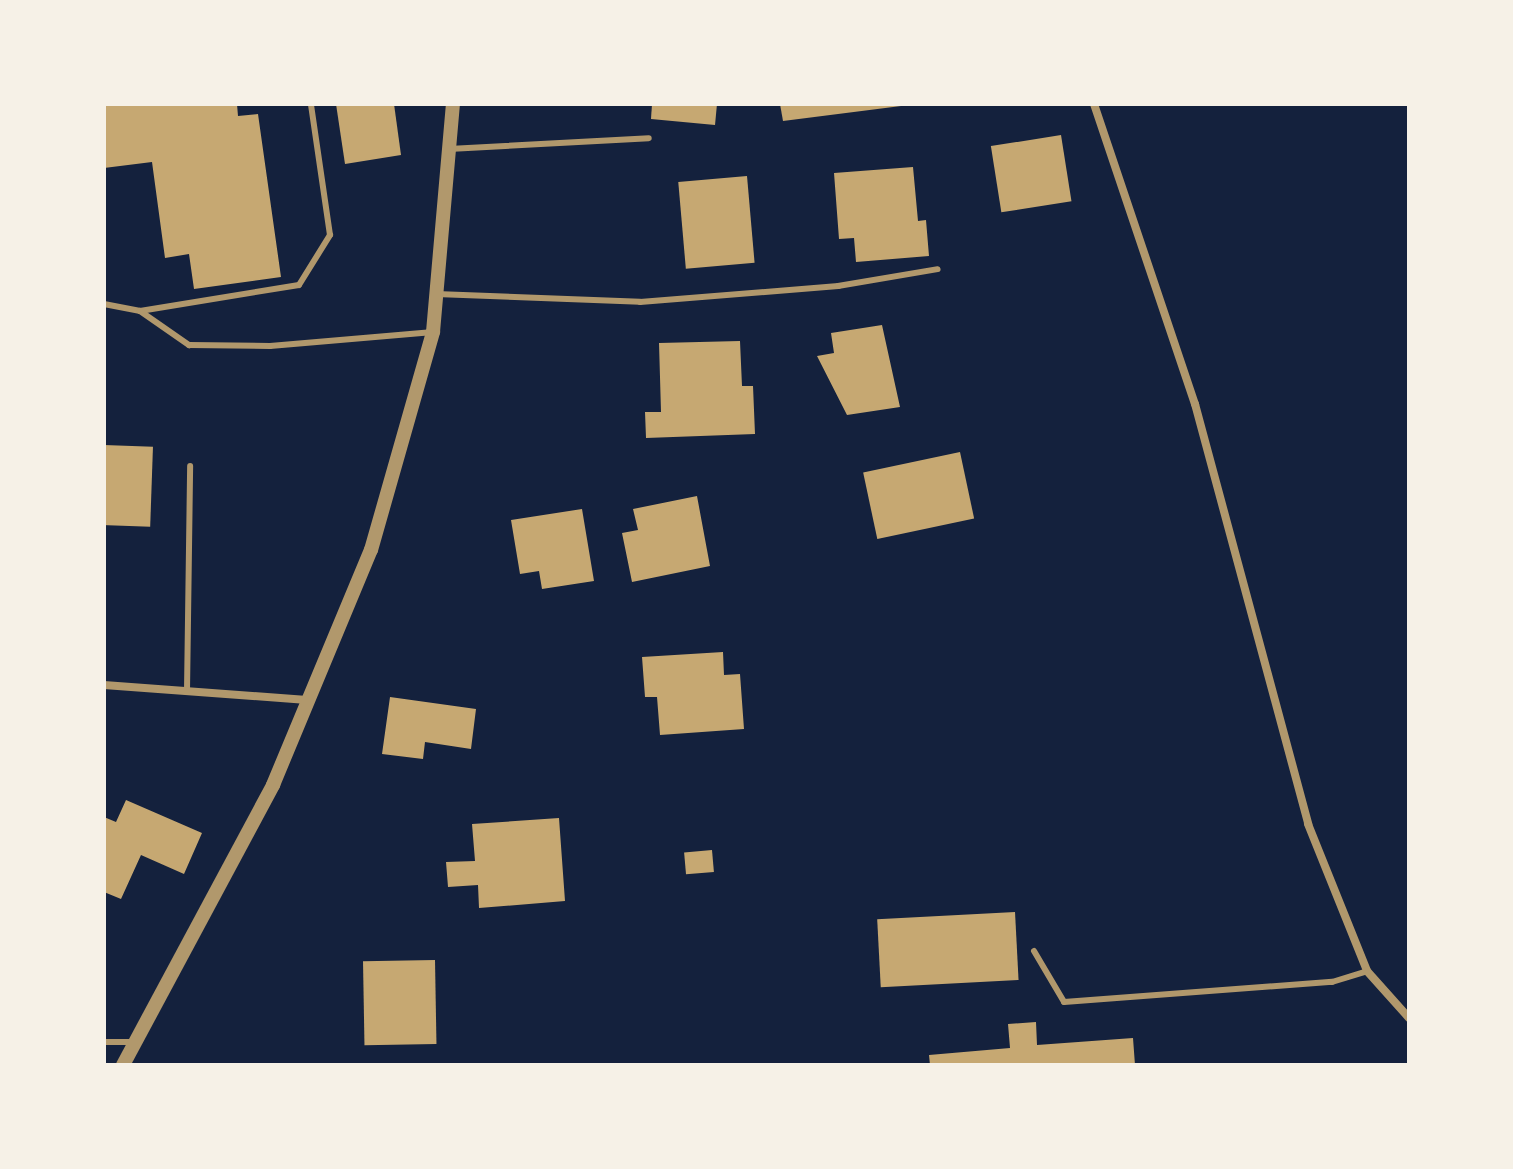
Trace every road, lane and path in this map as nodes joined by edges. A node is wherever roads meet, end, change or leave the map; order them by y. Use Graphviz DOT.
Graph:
graph roads {
  1 [pos="311,104"];
  2 [pos="453,104"];
  3 [pos="1094,104"];
  4 [pos="649,138"];
  5 [pos="449,149"];
  6 [pos="938,269"];
  7 [pos="436,294"];
  8 [pos="104,304"];
  9 [pos="140,311"];
  10 [pos="433,332"];
  11 [pos="190,466"];
  12 [pos="104,685"];
  13 [pos="187,691"];
  14 [pos="311,700"];
  15 [pos="1034,951"];
  16 [pos="1367,971"];
  17 [pos="1409,1018"];
  18 [pos="104,1042"];
  19 [pos="135,1043"];
  20 [pos="123,1065"];
  1 -- 9 [label="lane"];
  2 -- 5 [label="street"];
  3 -- 16 [label="street"];
  4 -- 5 [label="lane"];
  5 -- 7 [label="street"];
  6 -- 7 [label="lane"];
  7 -- 10 [label="street"];
  8 -- 9 [label="lane"];
  9 -- 10 [label="lane"];
  10 -- 14 [label="street"];
  11 -- 13 [label="lane"];
  12 -- 13 [label="street"];
  13 -- 14 [label="street"];
  14 -- 19 [label="street"];
  15 -- 16 [label="lane"];
  16 -- 17 [label="street"];
  18 -- 19 [label="lane"];
  19 -- 20 [label="street"];
}
